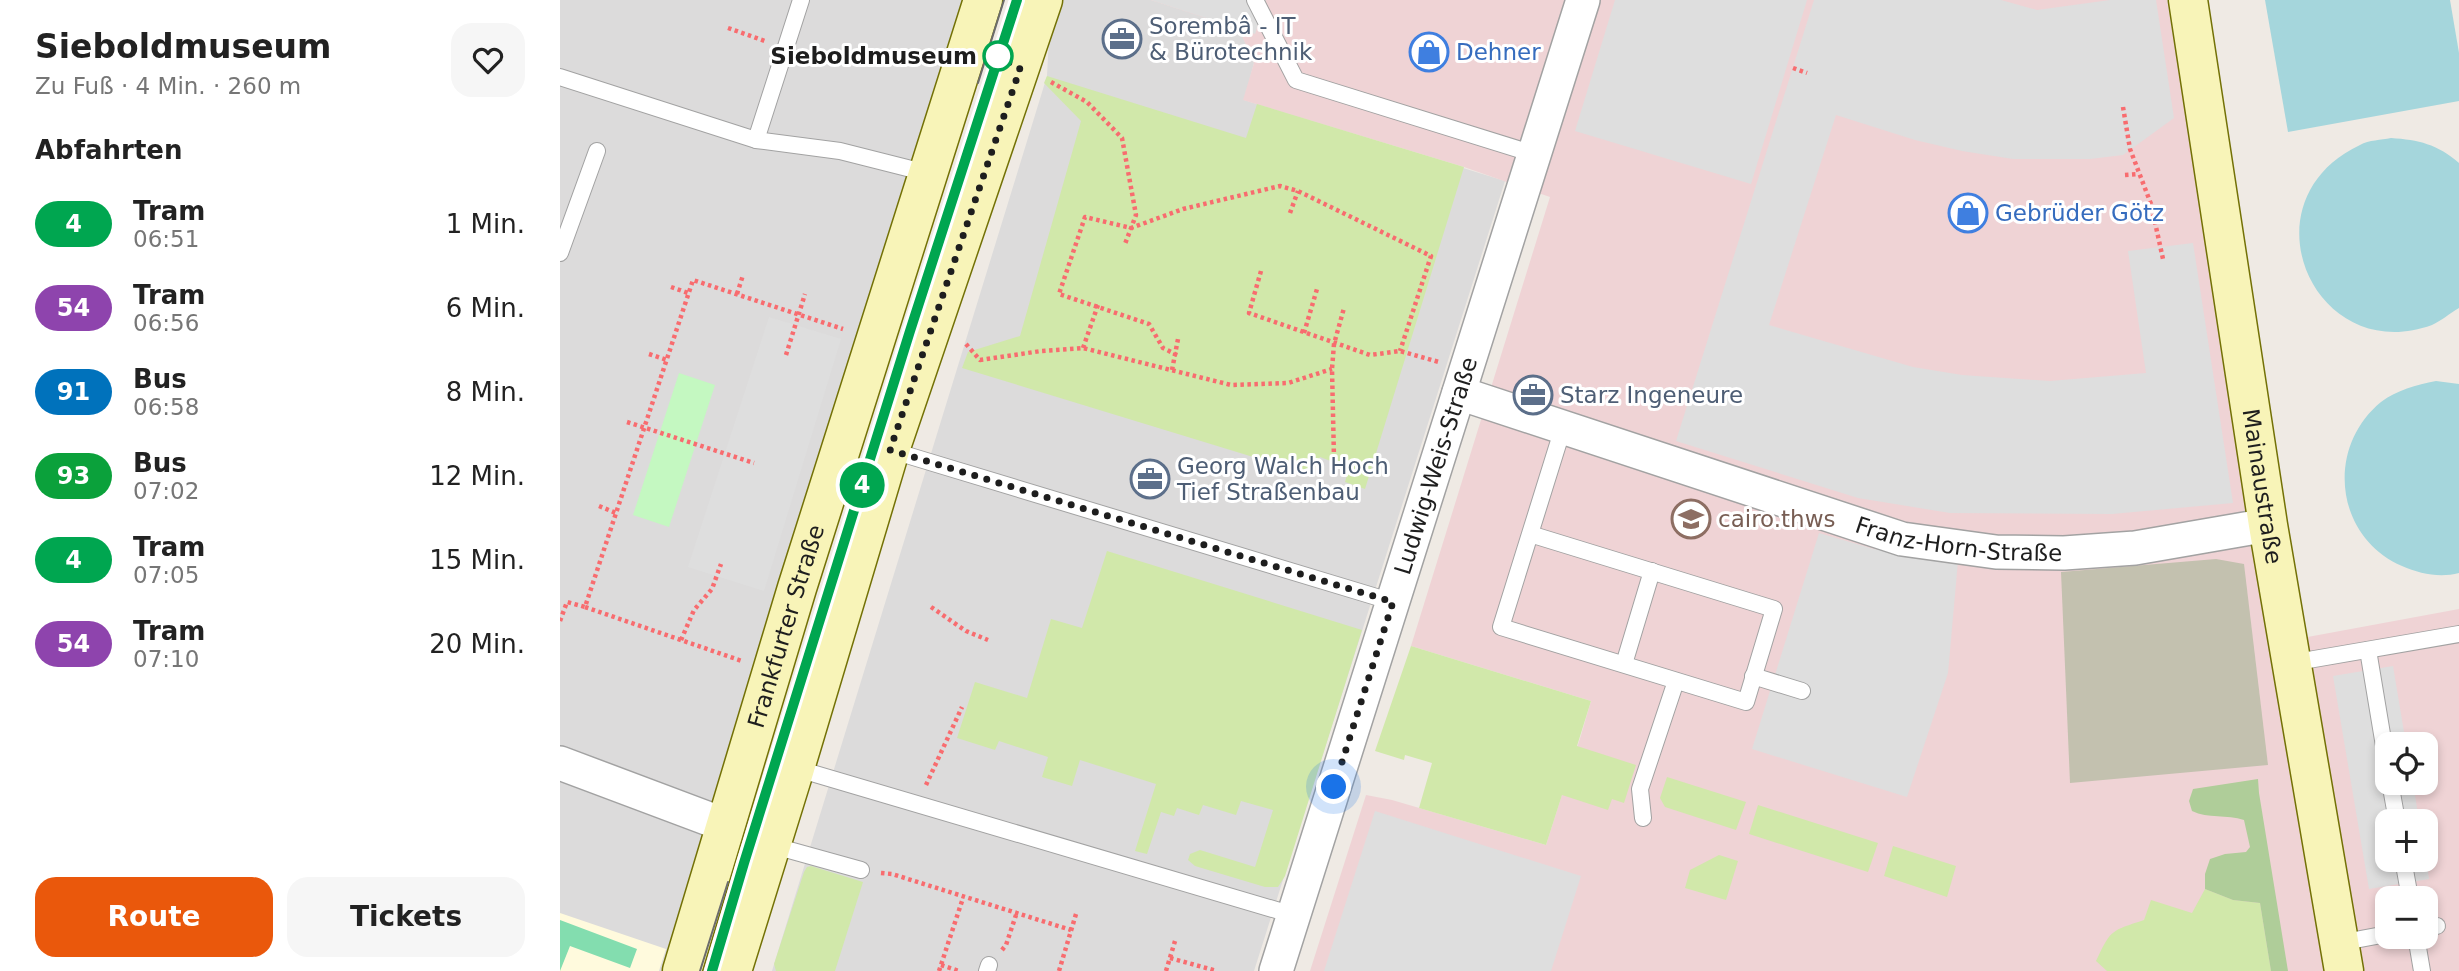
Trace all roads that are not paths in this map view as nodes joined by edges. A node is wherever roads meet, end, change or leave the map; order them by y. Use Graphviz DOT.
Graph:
graph roads {
  1 [pos="801,0"];
  2 [pos="983,0"];
  3 [pos="1043,0"];
  4 [pos="1255,0"];
  5 [pos="1583,0"];
  6 [pos="2188,0"];
  7 [pos="560,77"];
  8 [pos="756,140"];
  9 [pos="597,151"];
  10 [pos="1534,154"];
  11 [pos="927,173"];
  12 [pos="560,253"];
  13 [pos="1459,393"];
  14 [pos="1563,428"];
  15 [pos="890,450"];
  16 [pos="2268,525"];
  17 [pos="1530,534"];
  18 [pos="1652,572"];
  19 [pos="1393,602"];
  20 [pos="2459,634"];
  21 [pos="2368,650"];
  22 [pos="2291,663"];
  23 [pos="1624,664"];
  24 [pos="1754,676"];
  25 [pos="1676,681"];
  26 [pos="1802,691"];
  27 [pos="2382,732"];
  28 [pos="560,763"];
  29 [pos="795,768"];
  30 [pos="1643,818"];
  31 [pos="725,825"];
  32 [pos="771,845"];
  33 [pos="861,870"];
  34 [pos="1293,915"];
  35 [pos="2375,940"];
  36 [pos="2418,949"];
  37 [pos="2341,957"];
  38 [pos="682,971"];
  39 [pos="732,971"];
  40 [pos="1276,971"];
  41 [pos="2422,971"];
  1 -- 8 [label="lane"];
  2 -- 11 [label="street, Frankfurter Straße"];
  3 -- 15 [label="street"];
  4 -- 10 [label="lane"];
  5 -- 10 [label="street, Ludwig-Weis-Straße"];
  6 -- 16 [label="street, Mainaustraße"];
  7 -- 8 [label="lane"];
  8 -- 11 [label="lane"];
  9 -- 12 [label="lane"];
  10 -- 13 [label="street, Ludwig-Weis-Straße"];
  11 -- 31 [label="street, Frankfurter Straße"];
  13 -- 14 [label="street, Franz-Horn-Straße"];
  13 -- 19 [label="street, Ludwig-Weis-Straße"];
  14 -- 16 [label="street, Franz-Horn-Straße"];
  14 -- 17 [label="lane"];
  15 -- 19 [label="lane"];
  15 -- 29 [label="street"];
  16 -- 22 [label="street, Mainaustraße"];
  17 -- 18 [label="lane"];
  17 -- 23 [label="lane"];
  18 -- 23 [label="lane"];
  18 -- 24 [label="lane"];
  19 -- 34 [label="street, Ludwig-Weis-Straße"];
  20 -- 21 [label="lane"];
  21 -- 22 [label="lane"];
  21 -- 27 [label="lane"];
  22 -- 37 [label="street, Mainaustraße"];
  23 -- 25 [label="lane"];
  24 -- 25 [label="lane"];
  24 -- 26 [label="lane"];
  25 -- 30 [label="lane"];
  28 -- 31 [label="street"];
  29 -- 32 [label="street"];
  29 -- 34 [label="lane"];
  31 -- 38 [label="street, Frankfurter Straße"];
  32 -- 33 [label="lane"];
  32 -- 39 [label="street"];
  34 -- 40 [label="street, Ludwig-Weis-Straße"];
  35 -- 37 [label="lane"];
  36 -- 41 [label="lane"];
}
